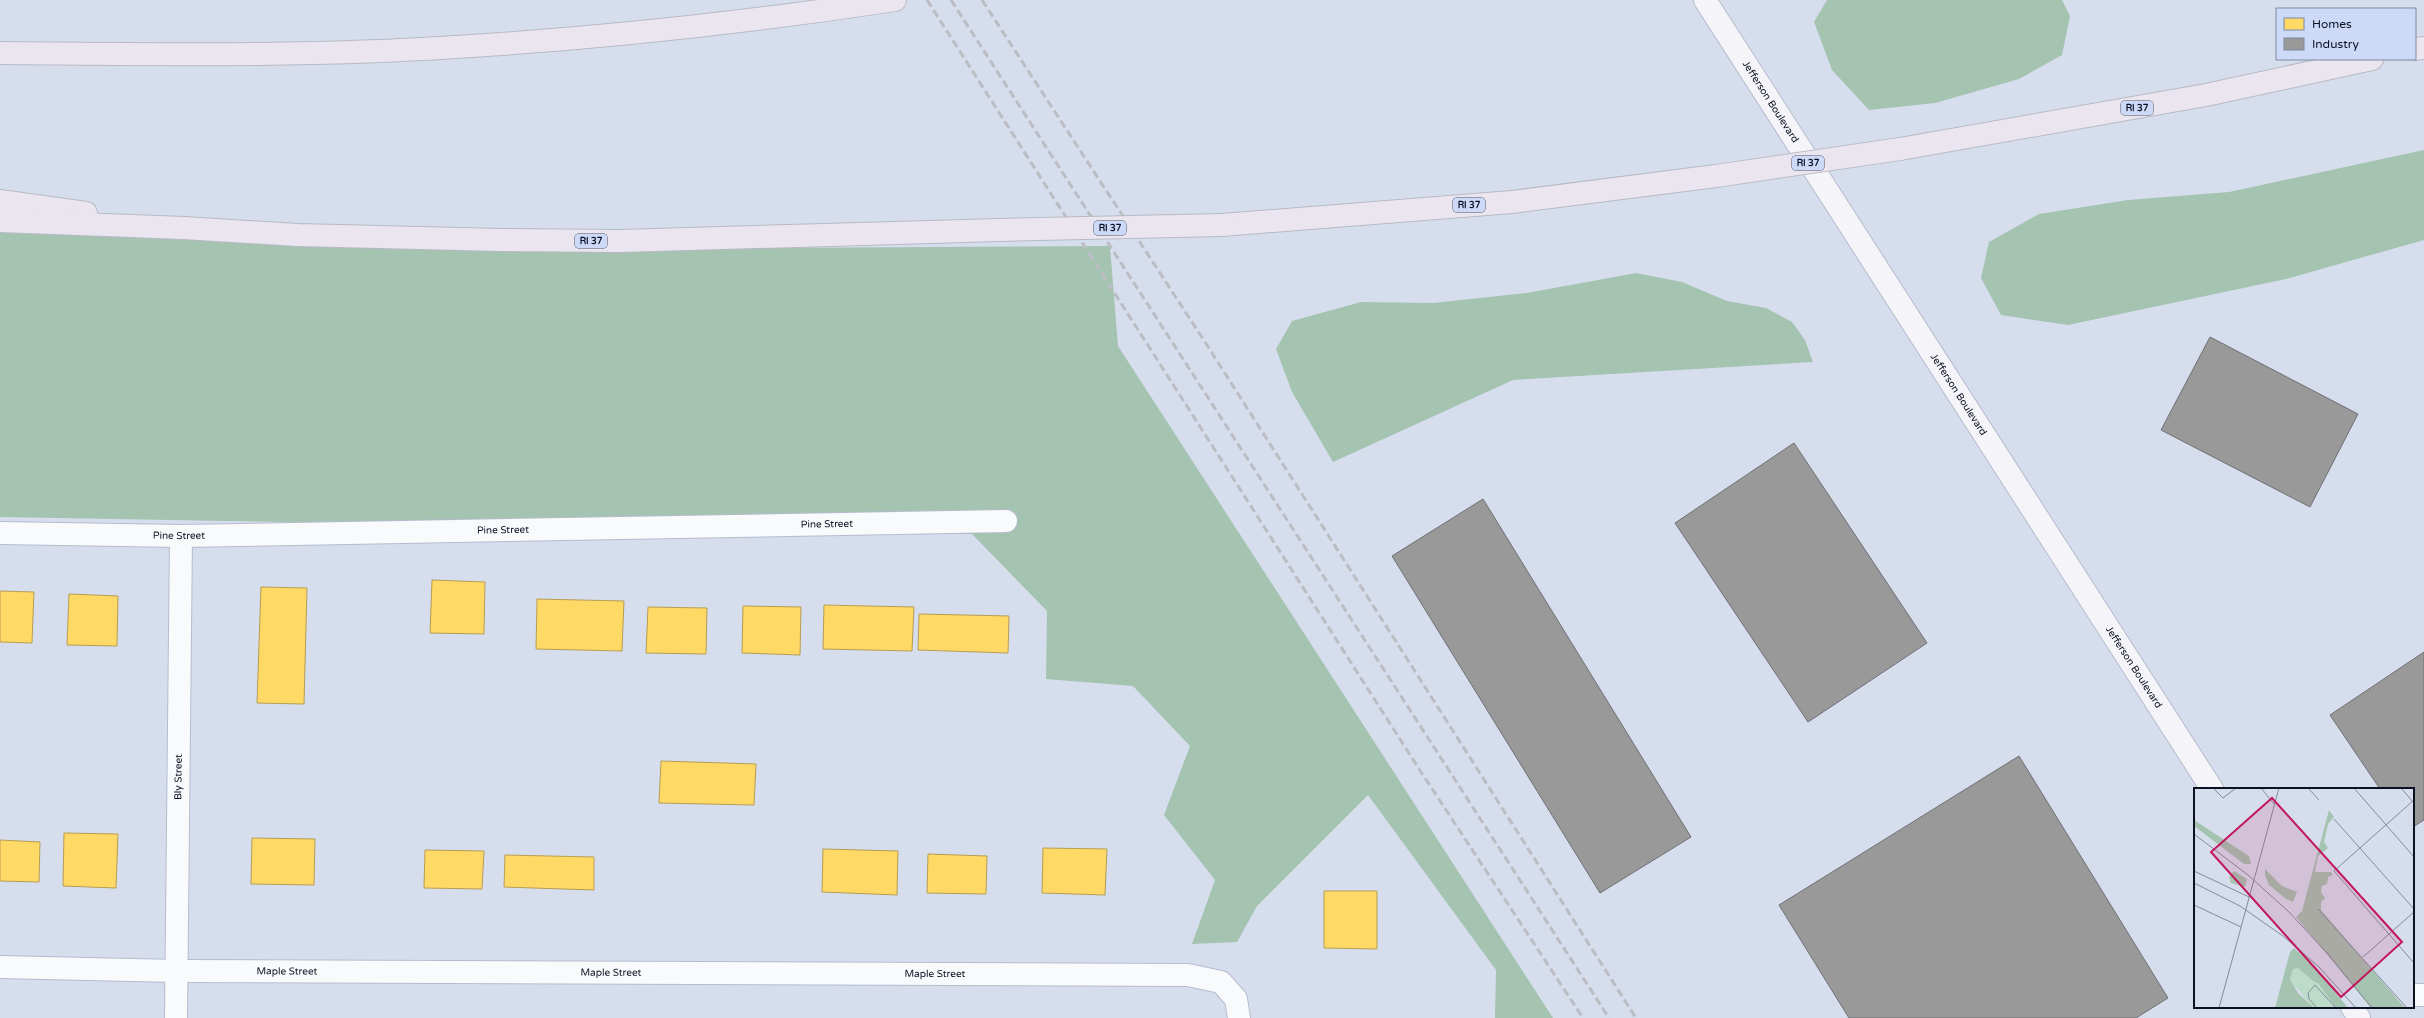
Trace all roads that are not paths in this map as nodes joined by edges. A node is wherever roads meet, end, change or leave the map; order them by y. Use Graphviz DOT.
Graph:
graph roads {
  1 [pos="895,0"];
  2 [pos="1705,0"];
  3 [pos="0,53"];
  4 [pos="2367,60"];
  5 [pos="0,201"];
  6 [pos="0,221"];
  7 [pos="184,228"];
  8 [pos="1006,521"];
  9 [pos="0,533"];
  10 [pos="181,536"];
  11 [pos="2211,788"];
  12 [pos="0,967"];
  13 [pos="176,971"];
  14 [pos="2353,1008"];
  15 [pos="176,1018"];
  16 [pos="1239,1018"];
  17 [pos="2359,1018"];
  1 -- 3 [label="highway"];
  2 -- 11 [label="main road, Jefferson Boulevard"];
  4 -- 7 [label="highway, RI 37, bridge"];
  5 -- 7 [label="highway"];
  6 -- 7 [label="highway"];
  8 -- 10 [label="street, Pine Street"];
  9 -- 10 [label="street, Pine Street"];
  10 -- 13 [label="street, Bly Street"];
  12 -- 13 [label="street, Maple Street"];
  13 -- 15 [label="street, Bly Street"];
  13 -- 16 [label="street, Maple Street"];
  14 -- 17 [label="main road"];
}
